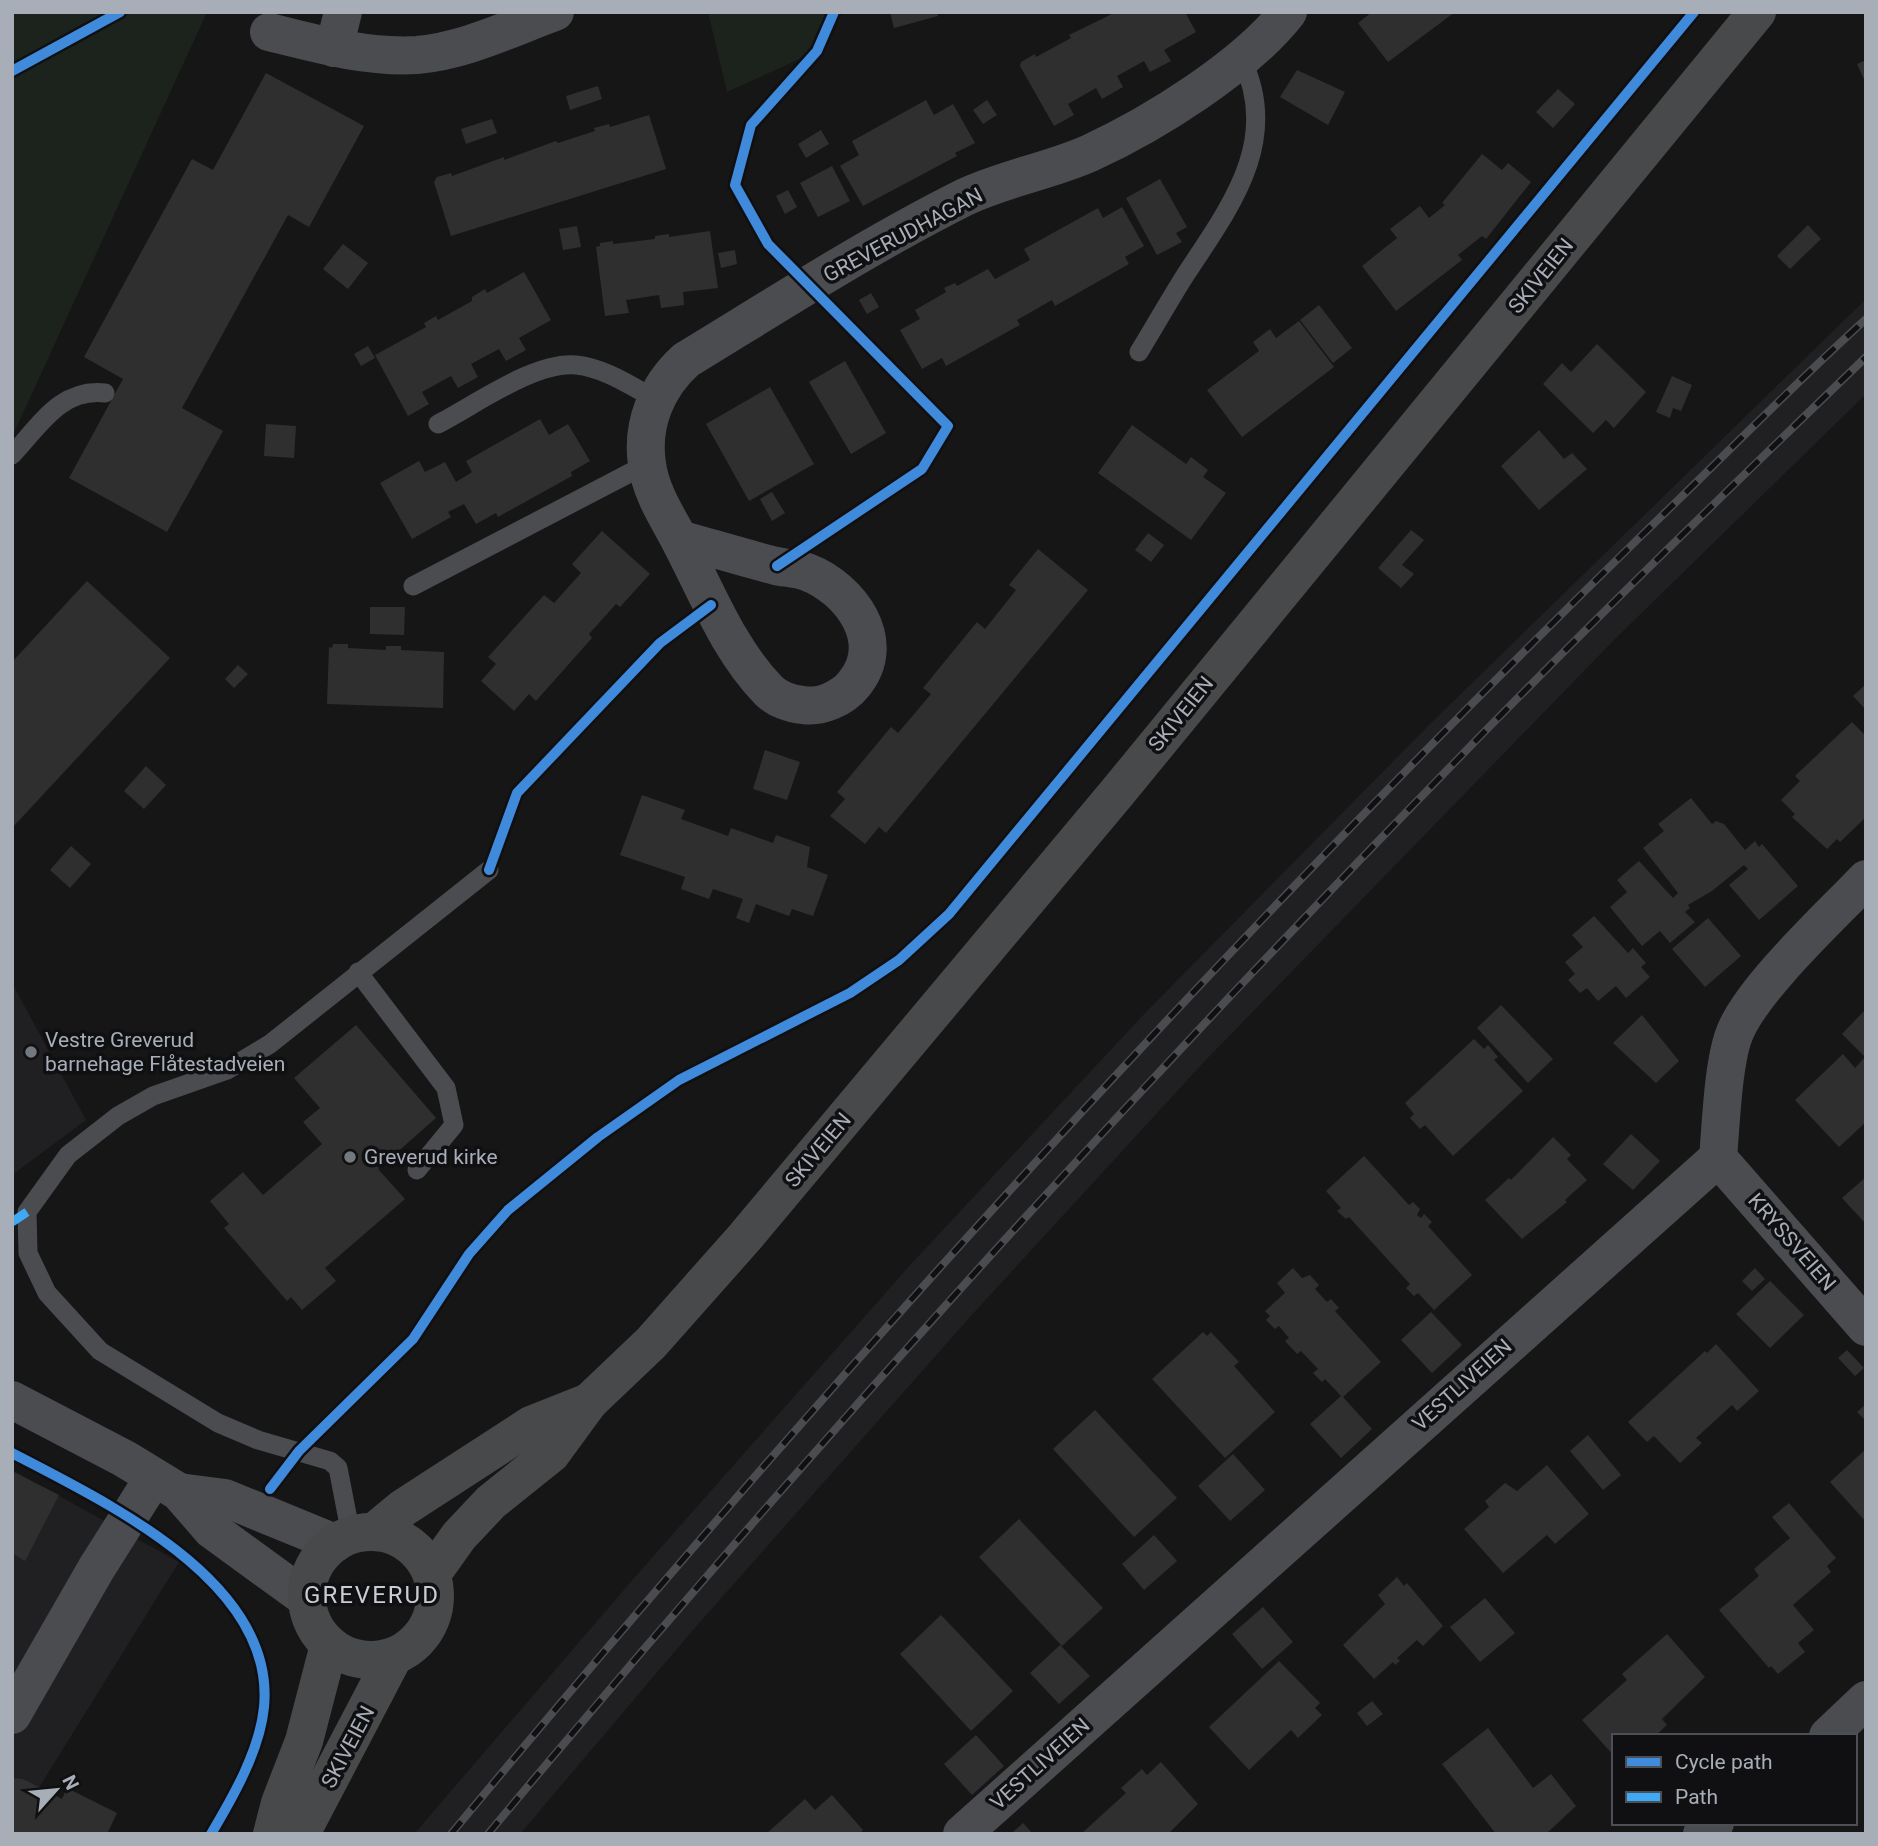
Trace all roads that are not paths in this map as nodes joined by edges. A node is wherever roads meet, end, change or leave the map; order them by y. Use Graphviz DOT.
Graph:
graph roads {
  1 [pos="555,12"];
  2 [pos="1288,12"];
  3 [pos="1757,12"];
  4 [pos="339,30"];
  5 [pos="269,32"];
  6 [pos="1241,58"];
  7 [pos="1139,352"];
  8 [pos="105,393"];
  9 [pos="655,399"];
  10 [pos="438,424"];
  11 [pos="12,454"];
  12 [pos="646,464"];
  13 [pos="679,539"];
  14 [pos="413,586"];
  15 [pos="489,870"];
  16 [pos="1866,879"];
  17 [pos="358,972"];
  18 [pos="1717,1158"];
  19 [pos="417,1170"];
  20 [pos="1866,1327"];
  21 [pos="12,1400"];
  22 [pos="589,1402"];
  23 [pos="167,1485"];
  24 [pos="353,1537"];
  25 [pos="432,1574"];
  26 [pos="307,1599"];
  27 [pos="329,1645"];
  28 [pos="394,1656"];
  29 [pos="1866,1700"];
  30 [pos="12,1715"];
  31 [pos="1830,1734"];
  32 [pos="272,1834"];
  33 [pos="297,1834"];
  34 [pos="962,1834"];
  1 -- 4 [label="street"];
  2 -- 6 [label="street, GREVERUDHAGAN"];
  3 -- 22 [label="main road, SKIVEIEN"];
  4 -- 5 [label="street"];
  6 -- 7 [label="lane"];
  6 -- 9 [label="street, GREVERUDHAGAN"];
  8 -- 11 [label="lane"];
  9 -- 10 [label="lane"];
  9 -- 12 [label="street, GREVERUDHAGAN"];
  12 -- 13 [label="street, GREVERUDHAGAN"];
  12 -- 14 [label="lane"];
  13 -- 13 [label="street, GREVERUDHAGAN"];
  15 -- 17 [label="lane"];
  16 -- 18 [label="street"];
  17 -- 19 [label="lane"];
  17 -- 24 [label="lane"];
  18 -- 20 [label="street, KRYSSVEIEN"];
  18 -- 34 [label="street, VESTLIVEIEN"];
  21 -- 23 [label="street"];
  22 -- 24 [label="main road, SKIVEIEN"];
  22 -- 25 [label="main road, SKIVEIEN"];
  23 -- 24 [label="street"];
  23 -- 26 [label="street"];
  23 -- 30 [label="street"];
  24 -- 25 [label="main road"];
  24 -- 26 [label="main road"];
  25 -- 28 [label="main road"];
  26 -- 27 [label="main road"];
  27 -- 28 [label="main road"];
  27 -- 32 [label="main road, SKIVEIEN"];
  28 -- 33 [label="main road, SKIVEIEN"];
  29 -- 31 [label="street"];
}
